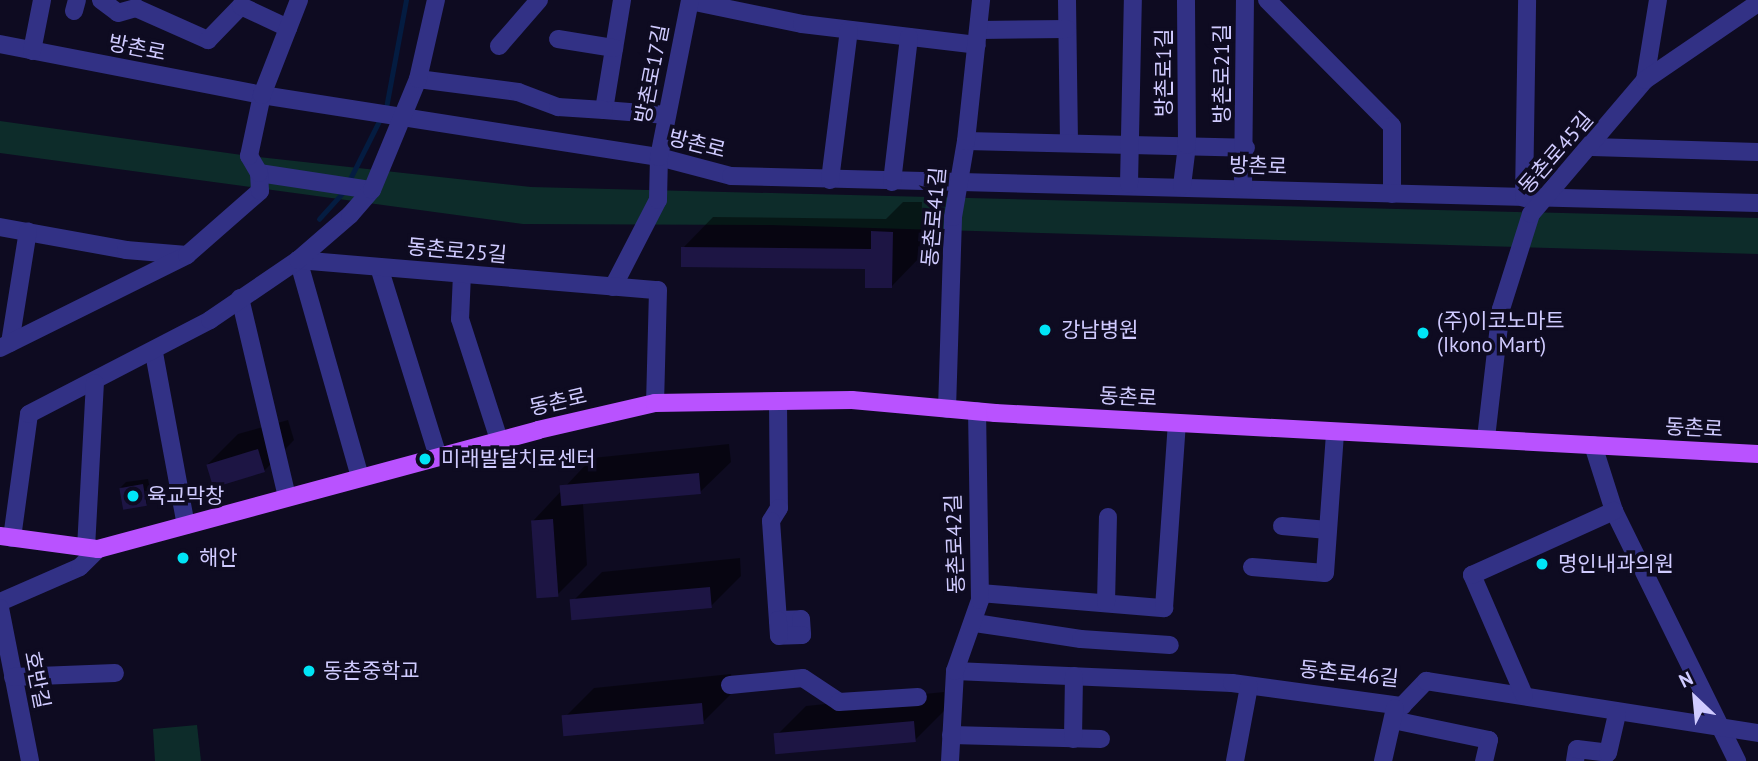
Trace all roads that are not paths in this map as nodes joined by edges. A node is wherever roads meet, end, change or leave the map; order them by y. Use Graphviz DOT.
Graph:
graph roads {
  1 [pos="42,0"];
  2 [pos="101,0"];
  3 [pos="299,0"];
  4 [pos="436,0"];
  5 [pos="539,0"];
  6 [pos="622,0"];
  7 [pos="690,0"];
  8 [pos="981,0"];
  9 [pos="1067,0"];
  10 [pos="1133,0"];
  11 [pos="1186,0"];
  12 [pos="1245,0"];
  13 [pos="1267,0"];
  14 [pos="1527,0"];
  15 [pos="1658,0"];
  16 [pos="1758,3"];
  17 [pos="753,7"];
  18 [pos="288,28"];
  19 [pos="1067,29"];
  20 [pos="849,30"];
  21 [pos="909,37"];
  22 [pos="978,37"];
  23 [pos="558,39"];
  24 [pos="0,44"];
  25 [pos="499,46"];
  26 [pos="614,48"];
  27 [pos="32,51"];
  28 [pos="418,79"];
  29 [pos="1645,80"];
  30 [pos="261,96"];
  31 [pos="604,110"];
  32 [pos="667,115"];
  33 [pos="402,117"];
  34 [pos="1069,140"];
  35 [pos="966,141"];
  36 [pos="1130,143"];
  37 [pos="1187,145"];
  38 [pos="1592,147"];
  39 [pos="1246,148"];
  40 [pos="1758,152"];
  41 [pos="659,158"];
  42 [pos="263,174"];
  43 [pos="830,180"];
  44 [pos="892,182"];
  45 [pos="957,184"];
  46 [pos="1129,184"];
  47 [pos="1182,186"];
  48 [pos="1243,188"];
  49 [pos="372,190"];
  50 [pos="1392,194"];
  51 [pos="1524,198"];
  52 [pos="1545,199"];
  53 [pos="1758,203"];
  54 [pos="0,228"];
  55 [pos="28,231"];
  56 [pos="187,255"];
  57 [pos="298,260"];
  58 [pos="379,267"];
  59 [pos="462,274"];
  60 [pos="613,287"];
  61 [pos="240,298"];
  62 [pos="5,345"];
  63 [pos="154,353"];
  64 [pos="94,383"];
  65 [pos="778,401"];
  66 [pos="655,403"];
  67 [pos="947,409"];
  68 [pos="977,411"];
  69 [pos="1177,423"];
  70 [pos="1335,432"];
  71 [pos="1486,438"];
  72 [pos="499,440"];
  73 [pos="1593,445"];
  74 [pos="1758,454"];
  75 [pos="438,457"];
  76 [pos="360,477"];
  77 [pos="287,497"];
  78 [pos="1614,511"];
  79 [pos="1108,517"];
  80 [pos="186,525"];
  81 [pos="1282,526"];
  82 [pos="1328,530"];
  83 [pos="6,537"];
  84 [pos="92,548"];
  85 [pos="1252,567"];
  86 [pos="980,593"];
  87 [pos="0,602"];
  88 [pos="1106,603"];
  89 [pos="0,608"];
  90 [pos="778,620"];
  91 [pos="975,623"];
  92 [pos="1170,645"];
  93 [pos="955,671"];
  94 [pos="115,673"];
  95 [pos="1074,676"];
  96 [pos="13,677"];
  97 [pos="730,685"];
  98 [pos="1249,685"];
  99 [pos="1524,695"];
  100 [pos="918,697"];
  101 [pos="1394,713"];
  102 [pos="1617,714"];
  103 [pos="1721,726"];
  104 [pos="1758,733"];
  105 [pos="951,735"];
  106 [pos="1073,738"];
  107 [pos="1101,739"];
  108 [pos="30,761"];
  109 [pos="950,761"];
  110 [pos="1235,761"];
  111 [pos="1383,761"];
  112 [pos="1484,761"];
  113 [pos="1575,761"];
  114 [pos="1737,761"];
  1 -- 27 [label="street"];
  2 -- 18 [label="street"];
  3 -- 18 [label="street"];
  4 -- 28 [label="street"];
  5 -- 25 [label="street"];
  6 -- 26 [label="street"];
  7 -- 17 [label="street"];
  7 -- 32 [label="street, 방촌로17길"];
  8 -- 22 [label="street, 동촌로41길"];
  9 -- 19 [label="street"];
  10 -- 36 [label="street, 방촌로1길"];
  11 -- 37 [label="street, 방촌로1길"];
  12 -- 39 [label="street, 방촌로21길"];
  13 -- 50 [label="street"];
  14 -- 51 [label="street"];
  15 -- 29 [label="street"];
  16 -- 29 [label="street, 동촌로45길"];
  17 -- 20 [label="street"];
  18 -- 30 [label="street"];
  19 -- 22 [label="street"];
  19 -- 34 [label="street"];
  20 -- 21 [label="street"];
  20 -- 43 [label="street"];
  21 -- 22 [label="street"];
  21 -- 44 [label="street"];
  22 -- 35 [label="street, 동촌로41길"];
  23 -- 26 [label="street"];
  24 -- 27 [label="street, 방촌로"];
  26 -- 31 [label="street"];
  27 -- 30 [label="street, 방촌로"];
  28 -- 31 [label="street"];
  28 -- 33 [label="street"];
  29 -- 38 [label="street, 동촌로45길"];
  30 -- 33 [label="street, 방촌로"];
  30 -- 42 [label="street"];
  31 -- 32 [label="street"];
  32 -- 41 [label="street, 방촌로17길"];
  33 -- 41 [label="street, 방촌로"];
  33 -- 49 [label="street"];
  34 -- 35 [label="street"];
  34 -- 36 [label="street, 방촌로21길"];
  35 -- 45 [label="street, 동촌로41길"];
  36 -- 37 [label="street, 방촌로21길"];
  36 -- 46 [label="street"];
  37 -- 39 [label="street, 방촌로21길"];
  37 -- 47 [label="street, 방촌로1길"];
  38 -- 40 [label="street"];
  38 -- 52 [label="street, 동촌로45길"];
  39 -- 48 [label="street, 방촌로21길"];
  41 -- 43 [label="street, 방촌로"];
  41 -- 60 [label="street"];
  42 -- 49 [label="street"];
  42 -- 56 [label="street"];
  43 -- 44 [label="street, 방촌로"];
  44 -- 45 [label="street, 방촌로"];
  45 -- 46 [label="street, 방촌로"];
  45 -- 67 [label="street, 동촌로41길"];
  46 -- 47 [label="street, 방촌로"];
  47 -- 48 [label="street, 방촌로"];
  48 -- 50 [label="street, 방촌로"];
  49 -- 57 [label="street"];
  50 -- 51 [label="street, 방촌로"];
  51 -- 52 [label="street, 방촌로"];
  52 -- 53 [label="street, 방촌로"];
  52 -- 71 [label="street, 동촌로45길"];
  54 -- 55 [label="street"];
  55 -- 56 [label="street"];
  55 -- 62 [label="street"];
  56 -- 62 [label="street"];
  57 -- 58 [label="street, 동촌로25길"];
  57 -- 61 [label="street"];
  57 -- 76 [label="street"];
  58 -- 59 [label="street, 동촌로25길"];
  58 -- 75 [label="street"];
  59 -- 60 [label="street, 동촌로25길"];
  59 -- 72 [label="street"];
  60 -- 66 [label="street, 동촌로25길"];
  61 -- 63 [label="street"];
  61 -- 77 [label="street"];
  63 -- 64 [label="street"];
  63 -- 80 [label="street"];
  64 -- 83 [label="street, 동촌로"];
  64 -- 84 [label="street"];
  65 -- 66 [label="main road, 동촌로"];
  65 -- 67 [label="main road, 동촌로"];
  65 -- 90 [label="street"];
  66 -- 72 [label="main road, 동촌로"];
  67 -- 68 [label="main road, 동촌로"];
  68 -- 69 [label="main road, 동촌로"];
  68 -- 86 [label="street, 동촌로42길"];
  69 -- 70 [label="main road, 동촌로"];
  69 -- 88 [label="street"];
  70 -- 71 [label="main road, 동촌로"];
  70 -- 82 [label="street"];
  71 -- 73 [label="main road, 동촌로"];
  72 -- 75 [label="main road, 동촌로"];
  73 -- 74 [label="main road, 동촌로"];
  73 -- 78 [label="street"];
  75 -- 76 [label="main road, 동촌로"];
  76 -- 77 [label="main road, 동촌로"];
  77 -- 80 [label="main road, 동촌로"];
  78 -- 99 [label="street"];
  78 -- 103 [label="street"];
  79 -- 88 [label="street"];
  80 -- 84 [label="main road, 동촌로"];
  81 -- 82 [label="street"];
  82 -- 85 [label="street"];
  83 -- 84 [label="main road, 동촌로"];
  84 -- 87 [label="street"];
  86 -- 88 [label="street"];
  86 -- 91 [label="street, 동촌로42길"];
  89 -- 96 [label="street, 호반길"];
  91 -- 92 [label="street"];
  91 -- 93 [label="street, 동촌로42길"];
  93 -- 95 [label="street"];
  93 -- 105 [label="street, 동촌로42길"];
  94 -- 96 [label="street"];
  95 -- 98 [label="street, 동촌로46길"];
  95 -- 106 [label="street"];
  96 -- 108 [label="street, 호반길"];
  97 -- 100 [label="street"];
  98 -- 101 [label="street, 동촌로46길"];
  98 -- 110 [label="street"];
  99 -- 101 [label="street, 동촌로46길"];
  99 -- 102 [label="street"];
  101 -- 111 [label="street"];
  101 -- 112 [label="street"];
  102 -- 103 [label="street"];
  102 -- 113 [label="street"];
  103 -- 104 [label="street"];
  103 -- 114 [label="street"];
  105 -- 106 [label="street"];
  105 -- 109 [label="street, 동촌로42길"];
  106 -- 107 [label="street"];
}
